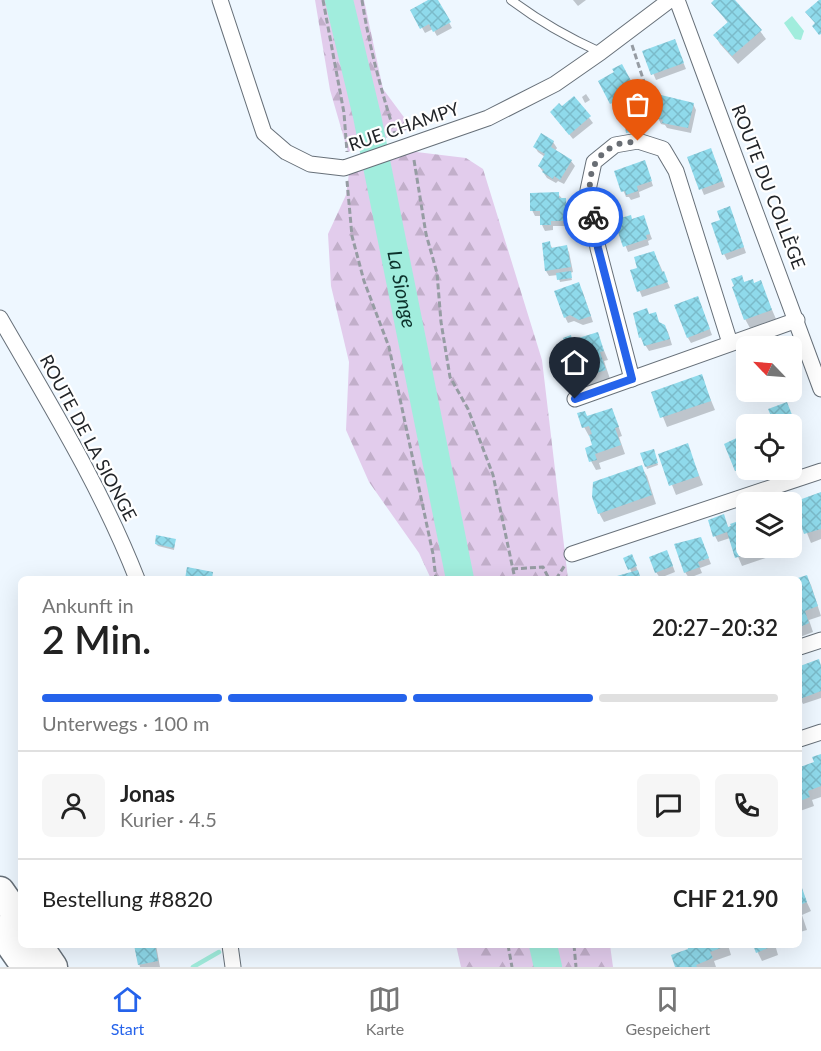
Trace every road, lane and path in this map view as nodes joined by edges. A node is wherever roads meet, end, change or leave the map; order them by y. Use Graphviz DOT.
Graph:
graph roads {
  1 [pos="220,0"];
  2 [pos="323,0"];
  3 [pos="362,0"];
  4 [pos="511,0"];
  5 [pos="670,0"];
  6 [pos="677,0"];
  7 [pos="630,40"];
  8 [pos="601,52"];
  9 [pos="638,141"];
  10 [pos="403,146"];
  11 [pos="348,164"];
  12 [pos="0,318"];
  13 [pos="796,320"];
  14 [pos="730,343"];
  15 [pos="632,379"];
  16 [pos="821,389"];
  17 [pos="575,399"];
  18 [pos="821,471"];
  19 [pos="573,554"];
  20 [pos="512,569"];
  21 [pos="136,576"];
  22 [pos="436,576"];
  23 [pos="514,576"];
  24 [pos="548,576"];
  25 [pos="821,640"];
  26 [pos="802,646"];
  27 [pos="821,732"];
  28 [pos="802,738"];
  29 [pos="0,891"];
  30 [pos="18,917"];
  31 [pos="0,930"];
  32 [pos="40,948"];
  33 [pos="230,948"];
  34 [pos="509,948"];
  35 [pos="574,948"];
  36 [pos="0,950"];
  37 [pos="12,967"];
  38 [pos="26,967"];
  39 [pos="53,967"];
  40 [pos="233,967"];
  41 [pos="512,967"];
  42 [pos="576,967"];
  1 -- 11 [label="street, RUE CHAMPY"];
  2 -- 11 [label="path"];
  3 -- 10 [label="path"];
  4 -- 8 [label="lane"];
  5 -- 8 [label="street, RUE CHAMPY"];
  6 -- 13 [label="street, ROUTE DU COLLÈGE"];
  7 -- 9 [label="path"];
  8 -- 10 [label="street, RUE CHAMPY"];
  9 -- 14 [label="street"];
  9 -- 15 [label="street"];
  10 -- 11 [label="street, RUE CHAMPY"];
  10 -- 20 [label="path"];
  11 -- 22 [label="path"];
  12 -- 21 [label="street, ROUTE DE LA SIONGE"];
  13 -- 14 [label="street"];
  13 -- 16 [label="street, ROUTE DU COLLÈGE"];
  14 -- 15 [label="street"];
  15 -- 17 [label="street"];
  18 -- 19 [label="street"];
  20 -- 23 [label="path"];
  20 -- 24 [label="path"];
  25 -- 26 [label="street"];
  27 -- 28 [label="street"];
  29 -- 30 [label="highway"];
  31 -- 38 [label="highway"];
  32 -- 39 [label="highway"];
  33 -- 40 [label="street"];
  34 -- 41 [label="path"];
  35 -- 42 [label="path"];
  36 -- 37 [label="highway"];
}
